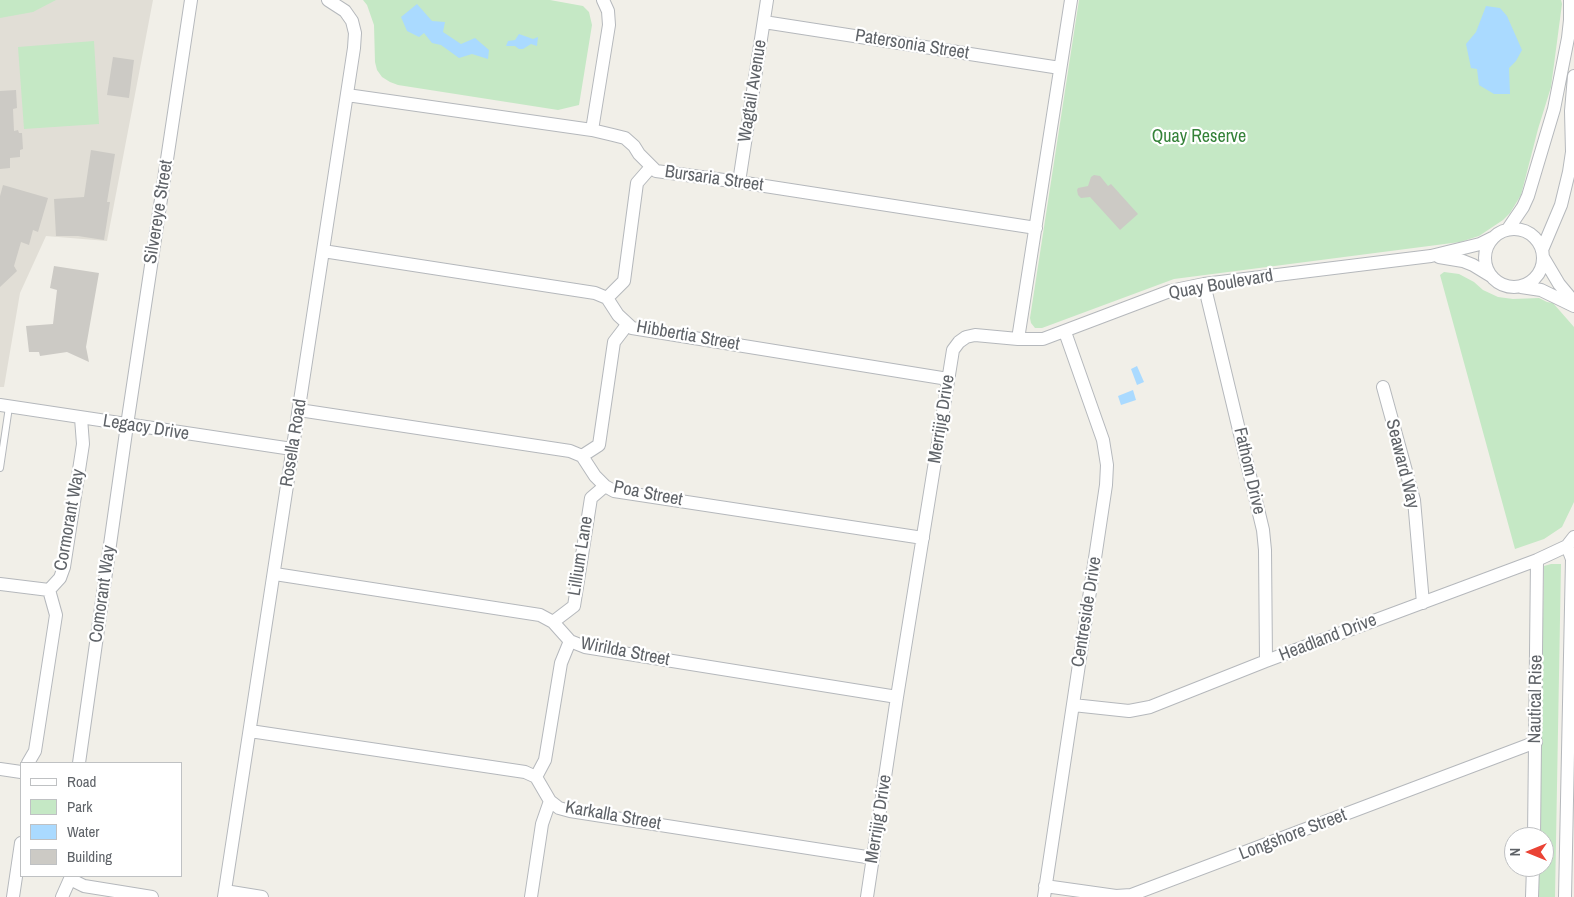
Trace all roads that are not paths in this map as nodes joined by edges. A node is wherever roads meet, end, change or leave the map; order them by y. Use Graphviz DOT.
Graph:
graph roads {
  1 [pos="191,0"];
  2 [pos="328,0"];
  3 [pos="603,0"];
  4 [pos="767,0"];
  5 [pos="1071,0"];
  6 [pos="1570,0"];
  7 [pos="764,22"];
  8 [pos="1060,68"];
  9 [pos="1574,76"];
  10 [pos="348,95"];
  11 [pos="592,130"];
  12 [pos="652,167"];
  13 [pos="739,182"];
  14 [pos="1036,228"];
  15 [pos="1508,229"];
  16 [pos="1492,238"];
  17 [pos="323,251"];
  18 [pos="1543,254"];
  19 [pos="1431,256"];
  20 [pos="1491,276"];
  21 [pos="1204,284"];
  22 [pos="1520,286"];
  23 [pos="607,298"];
  24 [pos="1574,304"];
  25 [pos="627,325"];
  26 [pos="1065,332"];
  27 [pos="1018,339"];
  28 [pos="948,379"];
  29 [pos="1383,387"];
  30 [pos="4,406"];
  31 [pos="299,410"];
  32 [pos="81,418"];
  33 [pos="127,425"];
  34 [pos="292,449"];
  35 [pos="582,456"];
  36 [pos="0,468"];
  37 [pos="604,486"];
  38 [pos="923,538"];
  39 [pos="1571,542"];
  40 [pos="1538,560"];
  41 [pos="275,574"];
  42 [pos="0,584"];
  43 [pos="49,590"];
  44 [pos="1423,602"];
  45 [pos="553,622"];
  46 [pos="570,641"];
  47 [pos="1266,661"];
  48 [pos="897,697"];
  49 [pos="1074,705"];
  50 [pos="1572,717"];
  51 [pos="250,731"];
  52 [pos="1536,742"];
  53 [pos="29,762"];
  54 [pos="79,762"];
  55 [pos="0,769"];
  56 [pos="20,772"];
  57 [pos="536,777"];
  58 [pos="550,801"];
  59 [pos="1534,827"];
  60 [pos="20,850"];
  61 [pos="873,858"];
  62 [pos="70,877"];
  63 [pos="1533,877"];
  64 [pos="1044,892"];
  65 [pos="224,894"];
  66 [pos="13,897"];
  67 [pos="62,897"];
  68 [pos="152,897"];
  69 [pos="262,897"];
  70 [pos="531,897"];
  71 [pos="867,897"];
  72 [pos="1532,897"];
  73 [pos="1565,897"];
  1 -- 33 [label="street, Silvereye Street"];
  2 -- 10 [label="street, Rosella Road"];
  3 -- 11 [label="street"];
  4 -- 7 [label="street, Wagtail Avenue"];
  5 -- 8 [label="street"];
  6 -- 15 [label="street, Quay Boulevard"];
  7 -- 8 [label="street, Patersonia Street"];
  7 -- 13 [label="street, Wagtail Avenue"];
  8 -- 14 [label="street"];
  9 -- 18 [label="street"];
  10 -- 11 [label="street, Bursaria Street"];
  10 -- 17 [label="street, Rosella Road"];
  11 -- 12 [label="street, Bursaria Street"];
  12 -- 13 [label="street, Bursaria Street"];
  12 -- 23 [label="street"];
  13 -- 14 [label="street, Bursaria Street"];
  14 -- 27 [label="street"];
  15 -- 16 [label="street, Quay Boulevard"];
  15 -- 18 [label="street"];
  16 -- 19 [label="street, Quay Boulevard"];
  16 -- 20 [label="street"];
  17 -- 23 [label="street"];
  17 -- 31 [label="street, Rosella Road"];
  18 -- 22 [label="street"];
  18 -- 24 [label="street"];
  19 -- 20 [label="street, Quay Boulevard"];
  19 -- 21 [label="street, Quay Boulevard"];
  20 -- 22 [label="street, Quay Boulevard"];
  21 -- 26 [label="street, Quay Boulevard"];
  21 -- 47 [label="street, Fathom Drive"];
  22 -- 24 [label="street"];
  23 -- 25 [label="street, Hibbertia Street"];
  25 -- 28 [label="street, Hibbertia Street"];
  25 -- 35 [label="street"];
  26 -- 27 [label="street, Quay Boulevard"];
  26 -- 49 [label="street, Centreside Drive"];
  27 -- 28 [label="street, Merrijig Drive"];
  28 -- 38 [label="street, Merrijig Drive"];
  29 -- 44 [label="street, Seaward Way"];
  30 -- 32 [label="street, Legacy Drive"];
  30 -- 36 [label="lane"];
  31 -- 34 [label="street, Rosella Road"];
  31 -- 35 [label="street"];
  32 -- 33 [label="street, Legacy Drive"];
  32 -- 43 [label="street, Cormorant Way"];
  33 -- 34 [label="street, Legacy Drive"];
  33 -- 54 [label="street, Comorant Way"];
  34 -- 41 [label="street, Rosella Road"];
  35 -- 37 [label="street, Poa Street"];
  37 -- 38 [label="street, Poa Street"];
  37 -- 45 [label="street, Lillium Lane"];
  38 -- 48 [label="street, Merrijig Drive"];
  39 -- 40 [label="street, Headland Drive"];
  39 -- 50 [label="street, Nautical Rise"];
  40 -- 44 [label="street, Headland Drive"];
  40 -- 52 [label="street, Nautical Rise"];
  41 -- 45 [label="street, Wirilda Street"];
  41 -- 51 [label="street, Rosella Road"];
  42 -- 43 [label="street"];
  43 -- 53 [label="street, Cormorant Way"];
  44 -- 47 [label="street, Headland Drive"];
  45 -- 46 [label="street, Wirilda Street"];
  46 -- 48 [label="street, Wirilda Street"];
  46 -- 57 [label="street"];
  47 -- 49 [label="street, Headland Drive"];
  48 -- 61 [label="street, Merrijig Drive"];
  49 -- 64 [label="street, Centreside Drive"];
  50 -- 73 [label="street, Nautical Rise"];
  51 -- 57 [label="street"];
  51 -- 65 [label="street, Rosella Road"];
  52 -- 59 [label="street, Nautical Rise"];
  52 -- 64 [label="street, Longshore Street"];
  55 -- 56 [label="street"];
  57 -- 58 [label="street, Karkalla Street"];
  58 -- 61 [label="street, Karkalla Street"];
  58 -- 70 [label="street"];
  60 -- 66 [label="street"];
  61 -- 71 [label="street, Merrijig Drive"];
  62 -- 67 [label="street"];
  62 -- 68 [label="street"];
  63 -- 72 [label="street"];
  65 -- 69 [label="street"];
}
